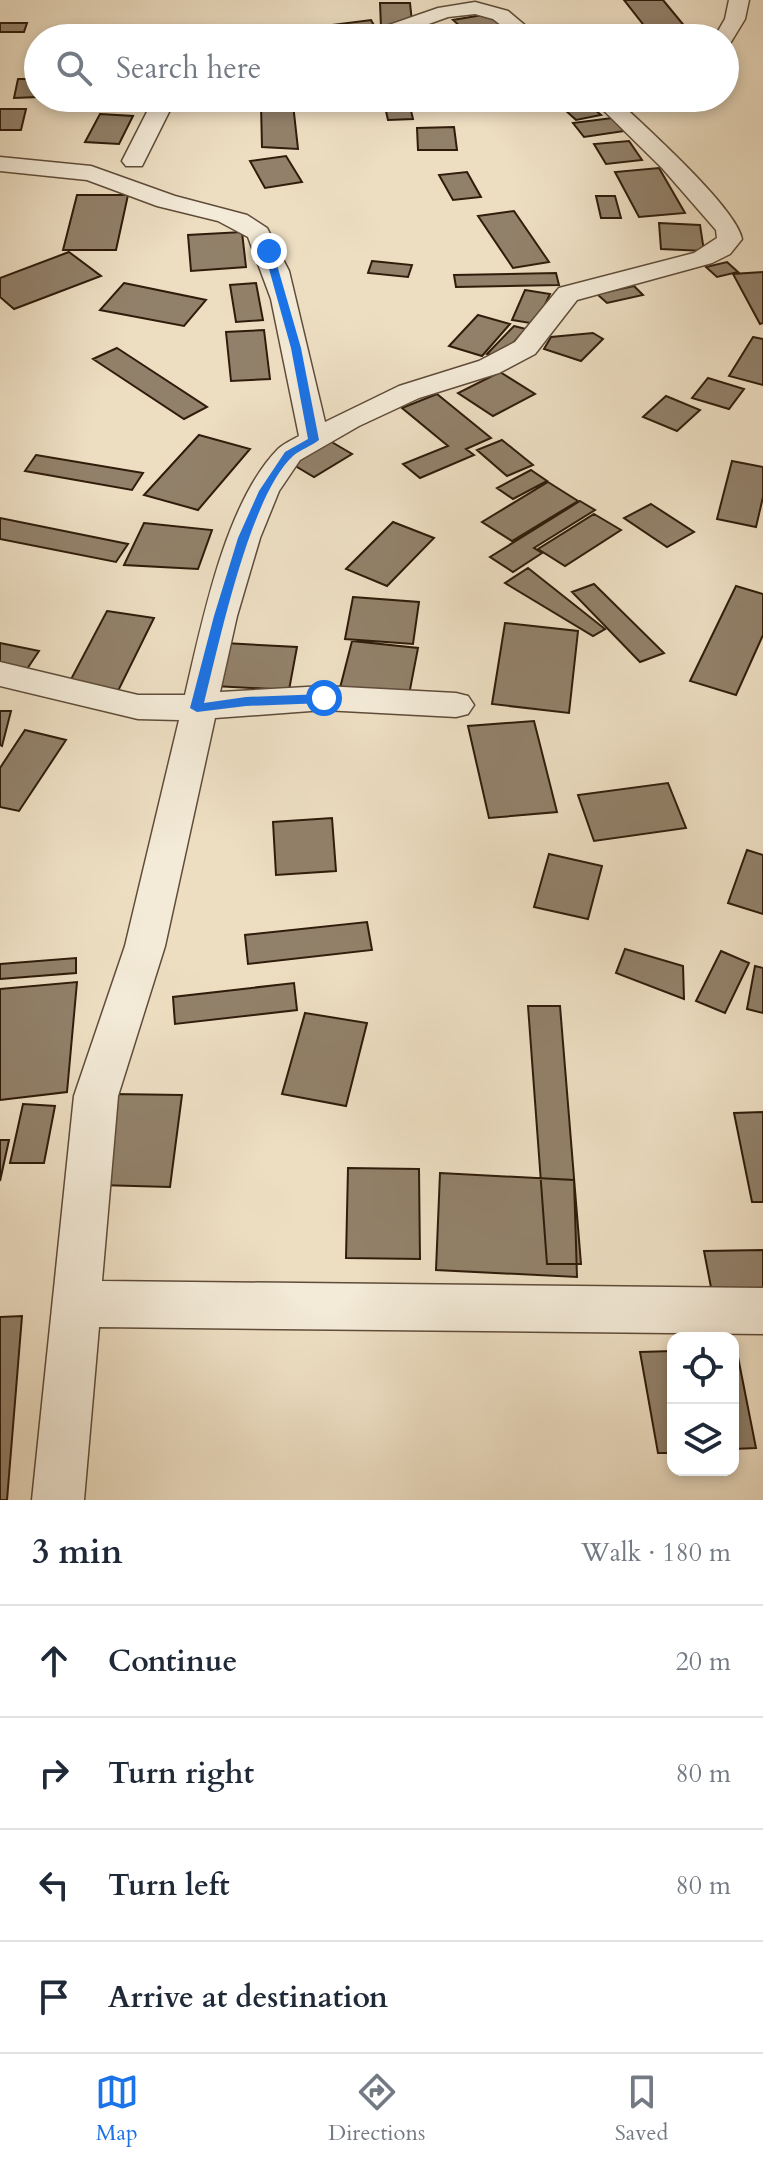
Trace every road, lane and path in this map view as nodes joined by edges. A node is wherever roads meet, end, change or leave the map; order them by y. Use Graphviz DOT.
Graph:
graph roads {
  1 [pos="739,0"];
  2 [pos="421,10"];
  3 [pos="396,24"];
  4 [pos="513,24"];
  5 [pos="732,24"];
  6 [pos="158,112"];
  7 [pos="617,112"];
  8 [pos="134,161"];
  9 [pos="0,164"];
  10 [pos="314,440"];
  11 [pos="0,674"];
  12 [pos="456,705"];
  13 [pos="197,708"];
  14 [pos="76,1304"];
  15 [pos="763,1311"];
  16 [pos="58,1500"];
  1 -- 5 [label="street"];
  2 -- 3 [label="street"];
  2 -- 4 [label="street"];
  6 -- 8 [label="street"];
  7 -- 10 [label="street"];
  9 -- 10 [label="street"];
  10 -- 13 [label="street"];
  11 -- 13 [label="street"];
  12 -- 13 [label="street"];
  13 -- 14 [label="street"];
  14 -- 15 [label="street"];
  14 -- 16 [label="street"];
}
